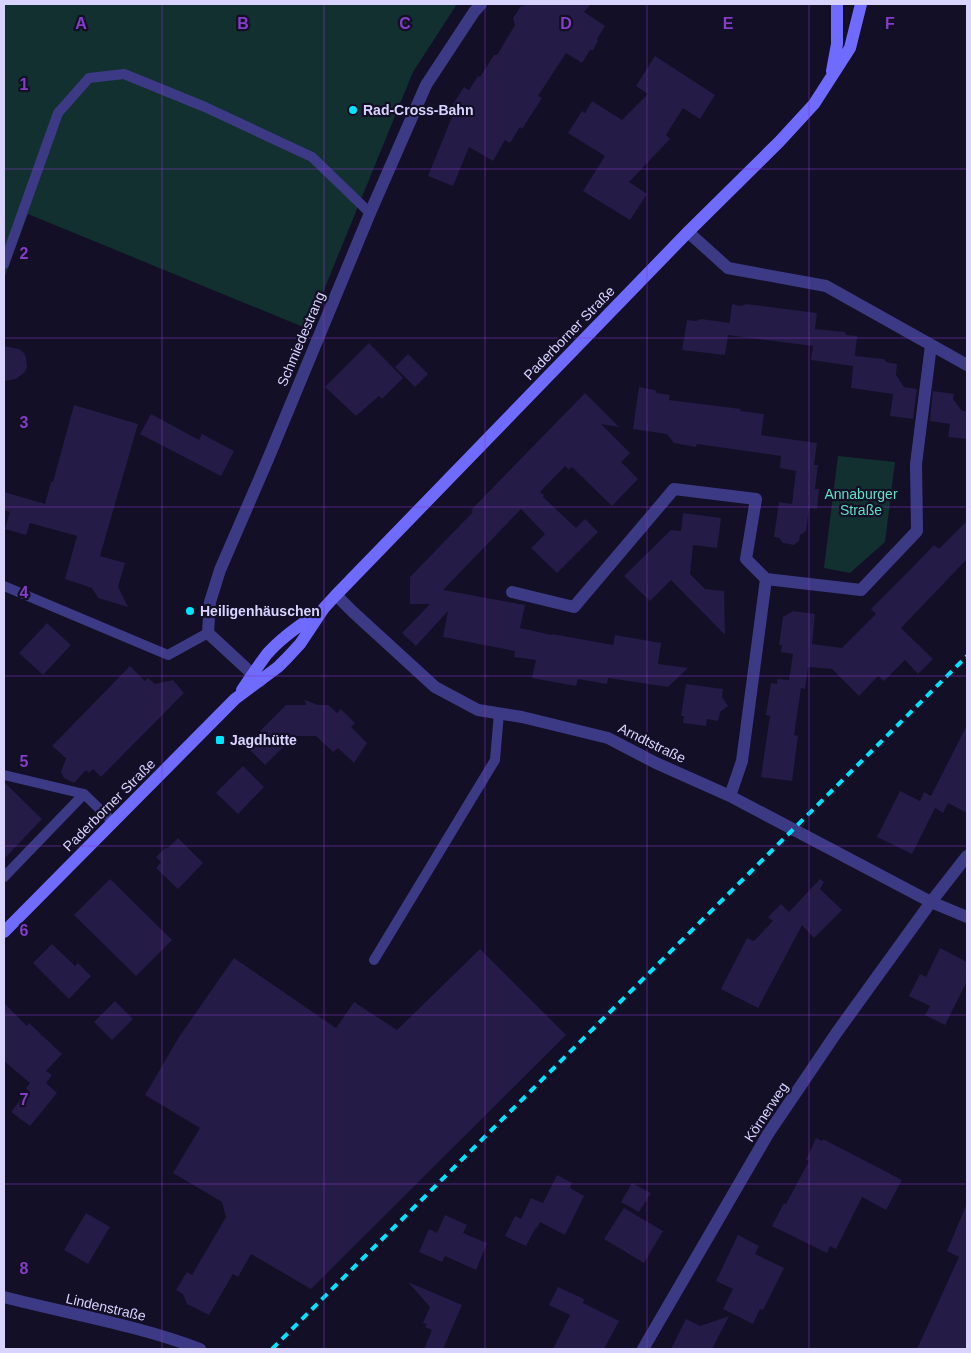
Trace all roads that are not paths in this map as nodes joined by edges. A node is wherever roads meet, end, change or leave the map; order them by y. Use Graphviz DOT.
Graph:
graph roads {
  1 [pos="481,4"];
  2 [pos="837,4"];
  3 [pos="861,4"];
  4 [pos="832,76"];
  5 [pos="370,214"];
  6 [pos="688,232"];
  7 [pos="4,264"];
  8 [pos="930,345"];
  9 [pos="967,365"];
  10 [pos="766,579"];
  11 [pos="4,586"];
  12 [pos="512,592"];
  13 [pos="336,595"];
  14 [pos="208,634"];
  15 [pos="256,678"];
  16 [pos="499,713"];
  17 [pos="4,775"];
  18 [pos="84,794"];
  19 [pos="730,796"];
  20 [pos="113,822"];
  21 [pos="967,856"];
  22 [pos="4,877"];
  23 [pos="931,902"];
  24 [pos="967,917"];
  25 [pos="5,930"];
  26 [pos="374,960"];
  27 [pos="4,1298"];
  28 [pos="171,1344"];
  29 [pos="200,1349"];
  30 [pos="643,1349"];
  1 -- 5 [label="street, Schmiedestrang"];
  2 -- 4 [label="main road, Paderborner Straße"];
  3 -- 4 [label="main road, Paderborner Straße"];
  4 -- 6 [label="main road, Paderborner Straße"];
  5 -- 7 [label="lane"];
  5 -- 14 [label="street, Schmiedestrang"];
  6 -- 8 [label="street"];
  6 -- 13 [label="main road, Paderborner Straße"];
  8 -- 9 [label="street"];
  8 -- 10 [label="street"];
  10 -- 12 [label="street"];
  10 -- 19 [label="street"];
  11 -- 14 [label="lane"];
  13 -- 15 [label="main road, Paderborner Straße"];
  13 -- 16 [label="street, Arndtstraße"];
  14 -- 15 [label="street"];
  15 -- 20 [label="main road, Paderborner Straße"];
  16 -- 19 [label="street, Arndtstraße"];
  16 -- 26 [label="lane"];
  17 -- 18 [label="lane"];
  18 -- 20 [label="lane"];
  18 -- 22 [label="lane"];
  19 -- 23 [label="street, Arndtstraße"];
  20 -- 25 [label="main road, Paderborner Straße"];
  21 -- 23 [label="street, Körnerweg"];
  23 -- 24 [label="street, Arndtstraße"];
  23 -- 30 [label="street, Körnerweg"];
  27 -- 28 [label="street, Lindenstraße"];
  28 -- 29 [label="street, Lindenstraße"];
}
